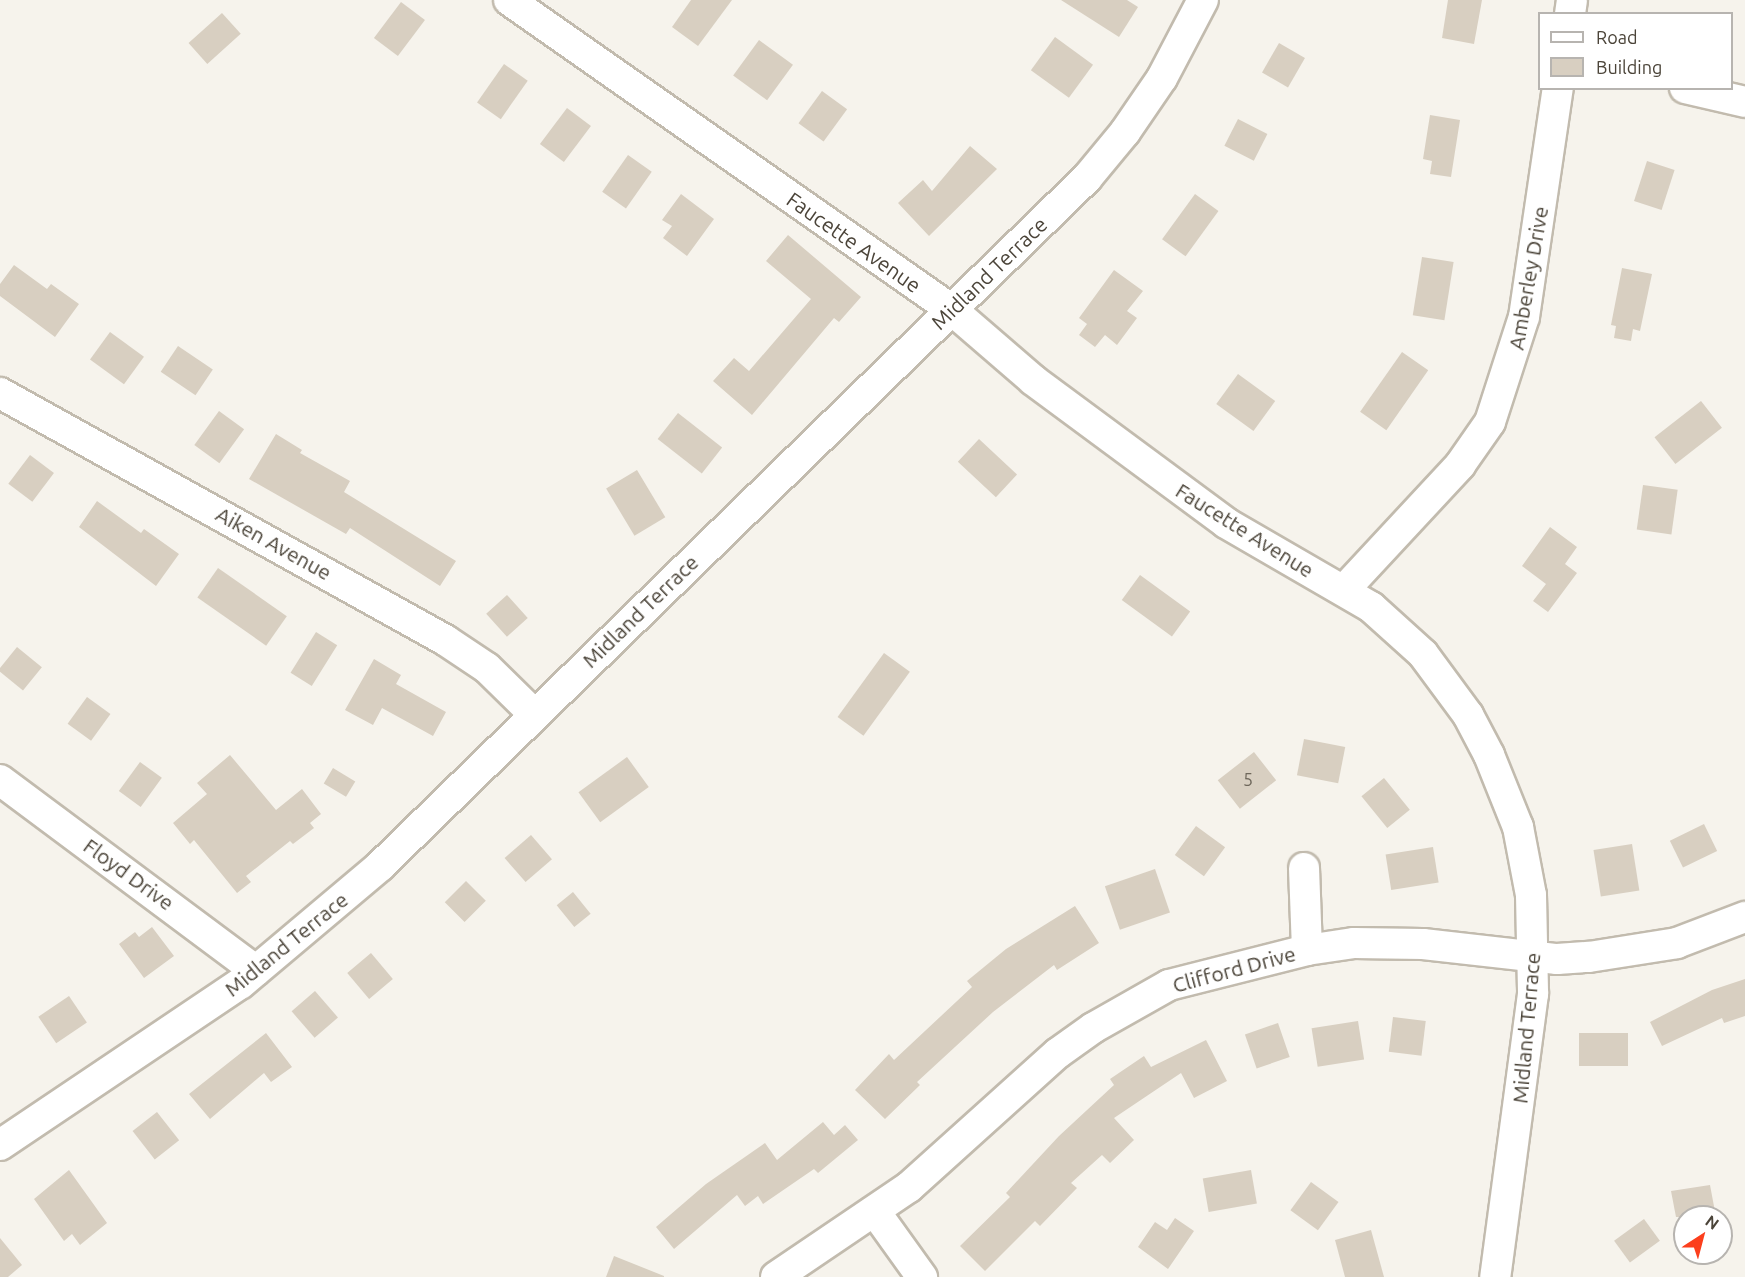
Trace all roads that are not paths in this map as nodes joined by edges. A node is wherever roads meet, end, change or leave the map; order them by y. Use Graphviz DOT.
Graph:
graph roads {
  1 [pos="509,0"];
  2 [pos="1203,0"];
  3 [pos="1558,90"];
  4 [pos="1694,90"];
  5 [pos="1745,102"];
  6 [pos="952,310"];
  7 [pos="0,393"];
  8 [pos="1344,590"];
  9 [pos="534,714"];
  10 [pos="0,780"];
  11 [pos="1304,868"];
  12 [pos="1745,917"];
  13 [pos="1307,950"];
  14 [pos="1534,957"];
  15 [pos="256,971"];
  16 [pos="0,1145"];
  17 [pos="876,1213"];
  18 [pos="776,1277"];
  19 [pos="922,1277"];
  20 [pos="1495,1277"];
  1 -- 6 [label="street, Faucette Avenue"];
  2 -- 6 [label="street, Midland Terrace"];
  3 -- 8 [label="street, Amberley Drive"];
  4 -- 5 [label="street"];
  6 -- 8 [label="street, Faucette Avenue"];
  6 -- 9 [label="street, Midland Terrace"];
  7 -- 9 [label="street, Aiken Avenue"];
  8 -- 14 [label="street, Midland Terrace"];
  9 -- 15 [label="street, Midland Terrace"];
  10 -- 15 [label="street, Floyd Drive"];
  11 -- 13 [label="street"];
  12 -- 14 [label="street, Clifford Drive"];
  13 -- 14 [label="street, Clifford Drive"];
  13 -- 17 [label="street, Clifford Drive"];
  14 -- 20 [label="street, Midland Terrace"];
  15 -- 16 [label="street, Midland Terrace"];
  17 -- 18 [label="street, Clifford Drive"];
  17 -- 19 [label="street"];
}
